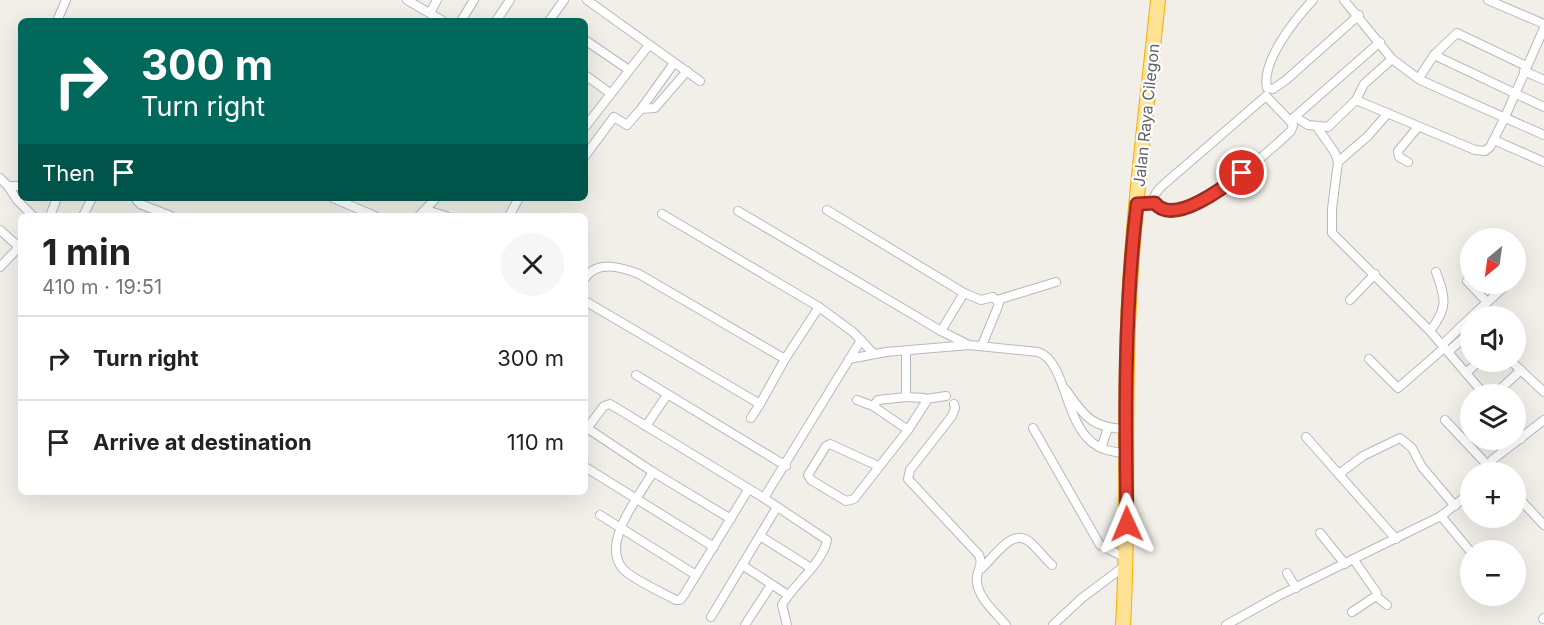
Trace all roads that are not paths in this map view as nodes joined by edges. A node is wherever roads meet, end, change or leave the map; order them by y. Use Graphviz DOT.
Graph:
graph roads {
  1 [pos="66,0"];
  2 [pos="407,0"];
  3 [pos="437,0"];
  4 [pos="474,0"];
  5 [pos="510,0"];
  6 [pos="564,0"];
  7 [pos="586,0"];
  8 [pos="1158,0"];
  9 [pos="1313,0"];
  10 [pos="1344,0"];
  11 [pos="1488,0"];
  12 [pos="430,13"];
  13 [pos="1359,15"];
  14 [pos="58,18"];
  15 [pos="438,18"];
  16 [pos="463,18"];
  17 [pos="498,18"];
  18 [pos="551,18"];
  19 [pos="1544,26"];
  20 [pos="588,42"];
  21 [pos="1380,42"];
  22 [pos="1540,44"];
  23 [pos="649,45"];
  24 [pos="1434,56"];
  25 [pos="1392,58"];
  26 [pos="674,63"];
  27 [pos="1525,69"];
  28 [pos="629,70"];
  29 [pos="687,71"];
  30 [pos="588,77"];
  31 [pos="1419,78"];
  32 [pos="1544,80"];
  33 [pos="700,81"];
  34 [pos="1273,89"];
  35 [pos="610,93"];
  36 [pos="1515,94"];
  37 [pos="1266,96"];
  38 [pos="1356,100"];
  39 [pos="602,107"];
  40 [pos="1544,107"];
  41 [pos="641,109"];
  42 [pos="1388,113"];
  43 [pos="588,116"];
  44 [pos="614,117"];
  45 [pos="1505,117"];
  46 [pos="1292,119"];
  47 [pos="1317,127"];
  48 [pos="1418,127"];
  49 [pos="1544,135"];
  50 [pos="1494,140"];
  51 [pos="588,152"];
  52 [pos="1338,162"];
  53 [pos="1408,162"];
  54 [pos="1544,162"];
  55 [pos="0,178"];
  56 [pos="9,186"];
  57 [pos="18,186"];
  58 [pos="18,201"];
  59 [pos="18,201"];
  60 [pos="138,201"];
  61 [pos="340,201"];
  62 [pos="432,201"];
  63 [pos="1155,203"];
  64 [pos="1137,204"];
  65 [pos="827,210"];
  66 [pos="738,212"];
  67 [pos="30,213"];
  68 [pos="163,213"];
  69 [pos="368,213"];
  70 [pos="422,213"];
  71 [pos="662,214"];
  72 [pos="0,230"];
  73 [pos="18,245"];
  74 [pos="18,249"];
  75 [pos="0,267"];
  76 [pos="1436,272"];
  77 [pos="588,274"];
  78 [pos="1375,274"];
  79 [pos="1056,282"];
  80 [pos="964,293"];
  81 [pos="1479,294"];
  82 [pos="1496,294"];
  83 [pos="997,300"];
  84 [pos="1350,300"];
  85 [pos="1487,302"];
  86 [pos="588,303"];
  87 [pos="1483,306"];
  88 [pos="819,307"];
  89 [pos="1460,330"];
  90 [pos="941,331"];
  91 [pos="1430,331"];
  92 [pos="1460,338"];
  93 [pos="861,340"];
  94 [pos="969,345"];
  95 [pos="982,345"];
  96 [pos="1445,348"];
  97 [pos="906,352"];
  98 [pos="874,354"];
  99 [pos="785,359"];
  100 [pos="849,359"];
  101 [pos="1369,359"];
  102 [pos="1519,372"];
  103 [pos="1523,372"];
  104 [pos="636,375"];
  105 [pos="1061,384"];
  106 [pos="1476,384"];
  107 [pos="1506,384"];
  108 [pos="1544,392"];
  109 [pos="667,395"];
  110 [pos="946,396"];
  111 [pos="906,397"];
  112 [pos="926,399"];
  113 [pos="857,400"];
  114 [pos="760,404"];
  115 [pos="954,404"];
  116 [pos="873,406"];
  117 [pos="751,418"];
  118 [pos="1445,420"];
  119 [pos="1544,420"];
  120 [pos="646,426"];
  121 [pos="588,427"];
  122 [pos="1033,428"];
  123 [pos="1108,428"];
  124 [pos="1127,429"];
  125 [pos="588,430"];
  126 [pos="908,430"];
  127 [pos="1526,435"];
  128 [pos="1306,436"];
  129 [pos="1101,448"];
  130 [pos="1507,450"];
  131 [pos="1126,454"];
  132 [pos="1478,462"];
  133 [pos="1493,462"];
  134 [pos="786,466"];
  135 [pos="878,466"];
  136 [pos="588,469"];
  137 [pos="653,472"];
  138 [pos="1339,474"];
  139 [pos="748,490"];
  140 [pos="764,498"];
  141 [pos="638,499"];
  142 [pos="1460,502"];
  143 [pos="1455,506"];
  144 [pos="1526,506"];
  145 [pos="777,507"];
  146 [pos="600,515"];
  147 [pos="1441,516"];
  148 [pos="731,519"];
  149 [pos="1544,525"];
  150 [pos="619,527"];
  151 [pos="1320,533"];
  152 [pos="760,536"];
  153 [pos="1396,539"];
  154 [pos="1461,540"];
  155 [pos="714,547"];
  156 [pos="1354,560"];
  157 [pos="1126,562"];
  158 [pos="1345,564"];
  159 [pos="742,565"];
  160 [pos="1052,565"];
  161 [pos="811,568"];
  162 [pos="982,568"];
  163 [pos="1287,573"];
  164 [pos="696,575"];
  165 [pos="771,585"];
  166 [pos="1296,588"];
  167 [pos="788,595"];
  168 [pos="1376,596"];
  169 [pos="1387,604"];
  170 [pos="1352,612"];
  171 [pos="711,617"];
  172 [pos="745,625"];
  173 [pos="787,625"];
  174 [pos="1006,625"];
  175 [pos="1053,625"];
  176 [pos="1123,625"];
  177 [pos="1226,625"];
  1 -- 14 [label="street"];
  2 -- 12 [label="street"];
  3 -- 12 [label="street"];
  4 -- 16 [label="street"];
  5 -- 17 [label="street"];
  6 -- 18 [label="street"];
  7 -- 23 [label="street"];
  8 -- 64 [label="highway, Jalan Raya Cilegon"];
  9 -- 34 [label="street"];
  10 -- 13 [label="street"];
  11 -- 19 [label="street"];
  12 -- 15 [label="street"];
  13 -- 21 [label="street"];
  13 -- 34 [label="street"];
  19 -- 22 [label="street"];
  20 -- 28 [label="street"];
  21 -- 25 [label="street"];
  21 -- 46 [label="street"];
  22 -- 27 [label="street"];
  23 -- 26 [label="street"];
  23 -- 28 [label="street"];
  24 -- 27 [label="street"];
  24 -- 31 [label="street"];
  24 -- 36 [label="street"];
  25 -- 31 [label="street"];
  25 -- 38 [label="street"];
  26 -- 29 [label="street"];
  26 -- 41 [label="street"];
  27 -- 32 [label="street"];
  27 -- 36 [label="street"];
  28 -- 35 [label="street"];
  29 -- 33 [label="street"];
  29 -- 41 [label="street"];
  30 -- 35 [label="street"];
  31 -- 45 [label="street"];
  34 -- 37 [label="street"];
  35 -- 39 [label="street"];
  36 -- 40 [label="street"];
  36 -- 45 [label="street"];
  37 -- 46 [label="street"];
  37 -- 63 [label="street"];
  38 -- 42 [label="street"];
  38 -- 47 [label="street"];
  39 -- 43 [label="street"];
  39 -- 44 [label="street"];
  41 -- 44 [label="street"];
  42 -- 48 [label="street"];
  42 -- 52 [label="street"];
  44 -- 51 [label="street"];
  45 -- 49 [label="street"];
  45 -- 50 [label="street"];
  46 -- 47 [label="street"];
  46 -- 63 [label="street"];
  47 -- 52 [label="street"];
  48 -- 50 [label="street"];
  48 -- 53 [label="street"];
  50 -- 54 [label="street"];
  52 -- 78 [label="street"];
  55 -- 56 [label="street"];
  56 -- 57 [label="street"];
  56 -- 58 [label="street"];
  59 -- 67 [label="street"];
  60 -- 68 [label="street"];
  61 -- 69 [label="street"];
  62 -- 70 [label="street"];
  63 -- 64 [label="street"];
  64 -- 124 [label="highway, Jalan Raya Cilegon"];
  65 -- 80 [label="street"];
  66 -- 90 [label="street"];
  71 -- 88 [label="street"];
  72 -- 73 [label="street"];
  74 -- 75 [label="street"];
  76 -- 91 [label="street"];
  77 -- 99 [label="street"];
  78 -- 84 [label="street"];
  78 -- 91 [label="street"];
  79 -- 83 [label="street"];
  80 -- 83 [label="street"];
  80 -- 90 [label="street"];
  81 -- 85 [label="street"];
  82 -- 85 [label="street"];
  83 -- 95 [label="street"];
  85 -- 87 [label="street"];
  86 -- 114 [label="street"];
  88 -- 93 [label="street"];
  88 -- 99 [label="street"];
  89 -- 96 [label="street"];
  90 -- 94 [label="street"];
  91 -- 96 [label="street"];
  92 -- 96 [label="street"];
  93 -- 98 [label="street"];
  93 -- 100 [label="street"];
  94 -- 95 [label="street"];
  94 -- 97 [label="street"];
  95 -- 105 [label="street"];
  96 -- 101 [label="street"];
  96 -- 106 [label="street"];
  97 -- 98 [label="street"];
  97 -- 111 [label="street"];
  98 -- 100 [label="street"];
  99 -- 114 [label="street"];
  100 -- 134 [label="street"];
  102 -- 107 [label="street"];
  103 -- 108 [label="street"];
  104 -- 109 [label="street"];
  105 -- 123 [label="street"];
  105 -- 129 [label="street"];
  109 -- 120 [label="street"];
  109 -- 134 [label="street"];
  110 -- 112 [label="street"];
  111 -- 112 [label="street"];
  111 -- 116 [label="street"];
  112 -- 126 [label="street"];
  113 -- 116 [label="street"];
  114 -- 117 [label="street"];
  115 -- 162 [label="street"];
  116 -- 126 [label="street"];
  118 -- 132 [label="street"];
  119 -- 127 [label="street"];
  120 -- 121 [label="street"];
  120 -- 139 [label="street"];
  122 -- 157 [label="street"];
  123 -- 124 [label="street"];
  123 -- 129 [label="street"];
  124 -- 131 [label="highway, Jalan Raya Cilegon"];
  125 -- 137 [label="street"];
  126 -- 135 [label="street"];
  128 -- 138 [label="street"];
  129 -- 131 [label="street"];
  130 -- 133 [label="street"];
  131 -- 157 [label="highway, Jalan Raya Cilegon"];
  134 -- 140 [label="street"];
  135 -- 135 [label="street"];
  136 -- 141 [label="street"];
  137 -- 141 [label="street"];
  137 -- 148 [label="street"];
  138 -- 143 [label="street"];
  138 -- 153 [label="street"];
  139 -- 140 [label="street"];
  139 -- 148 [label="street"];
  140 -- 145 [label="street"];
  141 -- 150 [label="street"];
  141 -- 155 [label="street"];
  142 -- 143 [label="street"];
  143 -- 147 [label="street"];
  144 -- 149 [label="street"];
  145 -- 152 [label="street"];
  145 -- 161 [label="street"];
  146 -- 150 [label="street"];
  147 -- 153 [label="street"];
  147 -- 154 [label="street"];
  148 -- 155 [label="street"];
  150 -- 164 [label="street"];
  150 -- 164 [label="street"];
  151 -- 158 [label="street"];
  152 -- 159 [label="street"];
  152 -- 161 [label="street"];
  153 -- 156 [label="street"];
  155 -- 164 [label="street"];
  156 -- 158 [label="street"];
  156 -- 168 [label="street"];
  157 -- 175 [label="street"];
  157 -- 176 [label="highway, Jalan Raya Cilegon"];
  158 -- 166 [label="street"];
  159 -- 165 [label="street"];
  159 -- 171 [label="street"];
  160 -- 162 [label="street"];
  161 -- 167 [label="street"];
  162 -- 174 [label="street"];
  163 -- 166 [label="street"];
  165 -- 167 [label="street"];
  165 -- 172 [label="street"];
  166 -- 177 [label="street"];
  167 -- 173 [label="street"];
  168 -- 169 [label="street"];
  168 -- 170 [label="street"];
}
